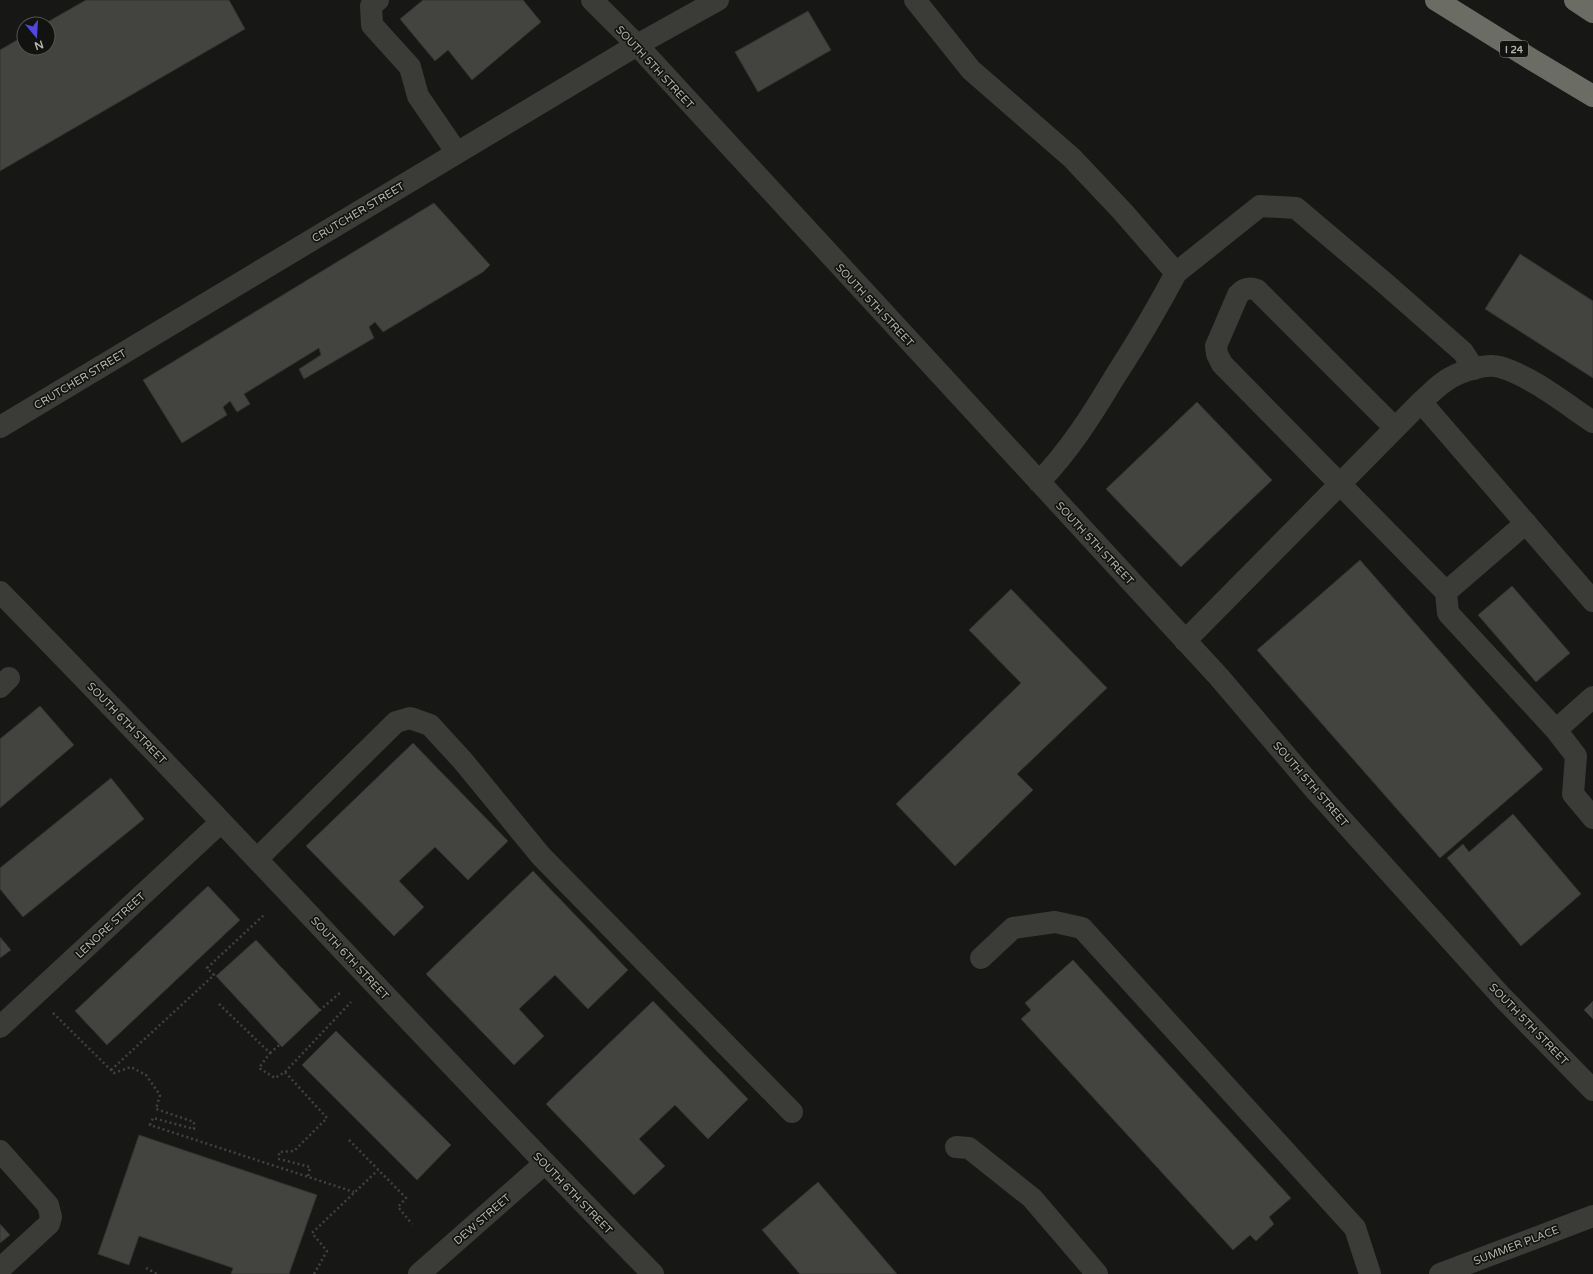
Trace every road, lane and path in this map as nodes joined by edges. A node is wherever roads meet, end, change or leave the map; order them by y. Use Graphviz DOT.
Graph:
graph roads {
  1 [pos="378,0"];
  2 [pos="592,0"];
  3 [pos="718,0"];
  4 [pos="915,0"];
  5 [pos="1436,0"];
  6 [pos="1575,0"];
  7 [pos="1593,12"];
  8 [pos="637,45"];
  9 [pos="1593,96"];
  10 [pos="457,153"];
  11 [pos="1176,273"];
  12 [pos="1474,369"];
  13 [pos="1421,402"];
  14 [pos="1593,422"];
  15 [pos="0,427"];
  16 [pos="1394,428"];
  17 [pos="1039,482"];
  18 [pos="1340,484"];
  19 [pos="1526,523"];
  20 [pos="0,592"];
  21 [pos="1446,592"];
  22 [pos="1593,601"];
  23 [pos="1185,641"];
  24 [pos="1593,697"];
  25 [pos="1556,730"];
  26 [pos="1593,818"];
  27 [pos="221,822"];
  28 [pos="256,859"];
  29 [pos="266,914"];
  30 [pos="982,958"];
  31 [pos="341,992"];
  32 [pos="351,1002"];
  33 [pos="219,1004"];
  34 [pos="50,1010"];
  35 [pos="0,1027"];
  36 [pos="270,1053"];
  37 [pos="111,1070"];
  38 [pos="285,1072"];
  39 [pos="1593,1090"];
  40 [pos="792,1112"];
  41 [pos="349,1140"];
  42 [pos="956,1147"];
  43 [pos="0,1151"];
  44 [pos="544,1164"];
  45 [pos="378,1170"];
  46 [pos="308,1177"];
  47 [pos="354,1192"];
  48 [pos="1593,1216"];
  49 [pos="412,1224"];
  50 [pos="146,1268"];
  51 [pos="0,1269"];
  52 [pos="156,1274"];
  53 [pos="314,1274"];
  54 [pos="419,1274"];
  55 [pos="653,1274"];
  56 [pos="1097,1274"];
  57 [pos="1370,1274"];
  58 [pos="1440,1274"];
  1 -- 10 [label="street"];
  2 -- 8 [label="street, SOUTH 5TH STREET"];
  3 -- 8 [label="street, CRUTCHER STREET"];
  4 -- 11 [label="street"];
  5 -- 9 [label="highway, I 24"];
  6 -- 7 [label="highway"];
  8 -- 10 [label="street, CRUTCHER STREET"];
  8 -- 17 [label="street, SOUTH 5TH STREET"];
  10 -- 15 [label="street, CRUTCHER STREET"];
  11 -- 12 [label="street"];
  11 -- 17 [label="street"];
  12 -- 13 [label="street"];
  12 -- 14 [label="street"];
  13 -- 16 [label="street"];
  13 -- 19 [label="street"];
  16 -- 18 [label="street"];
  16 -- 18 [label="street"];
  17 -- 23 [label="street, SOUTH 5TH STREET"];
  18 -- 21 [label="street"];
  18 -- 23 [label="street"];
  19 -- 21 [label="street"];
  19 -- 22 [label="street"];
  20 -- 27 [label="street, SOUTH 6TH STREET"];
  21 -- 25 [label="street"];
  23 -- 39 [label="street, SOUTH 5TH STREET"];
  24 -- 25 [label="street"];
  25 -- 26 [label="street"];
  27 -- 28 [label="street, SOUTH 6TH STREET"];
  27 -- 35 [label="street, LENORE STREET"];
  28 -- 40 [label="street"];
  28 -- 44 [label="street, SOUTH 6TH STREET"];
  29 -- 37 [label="path"];
  30 -- 57 [label="street"];
  31 -- 36 [label="path"];
  32 -- 38 [label="path"];
  33 -- 36 [label="path"];
  34 -- 37 [label="path"];
  36 -- 38 [label="path"];
  37 -- 46 [label="path"];
  38 -- 46 [label="path"];
  41 -- 45 [label="path"];
  42 -- 56 [label="street"];
  43 -- 51 [label="street"];
  44 -- 54 [label="street, DEW STREET"];
  44 -- 55 [label="street, SOUTH 6TH STREET"];
  45 -- 47 [label="path"];
  45 -- 49 [label="path"];
  46 -- 47 [label="path"];
  47 -- 53 [label="path"];
  48 -- 58 [label="street, SUMMER PLACE"];
  50 -- 52 [label="path"];
}
